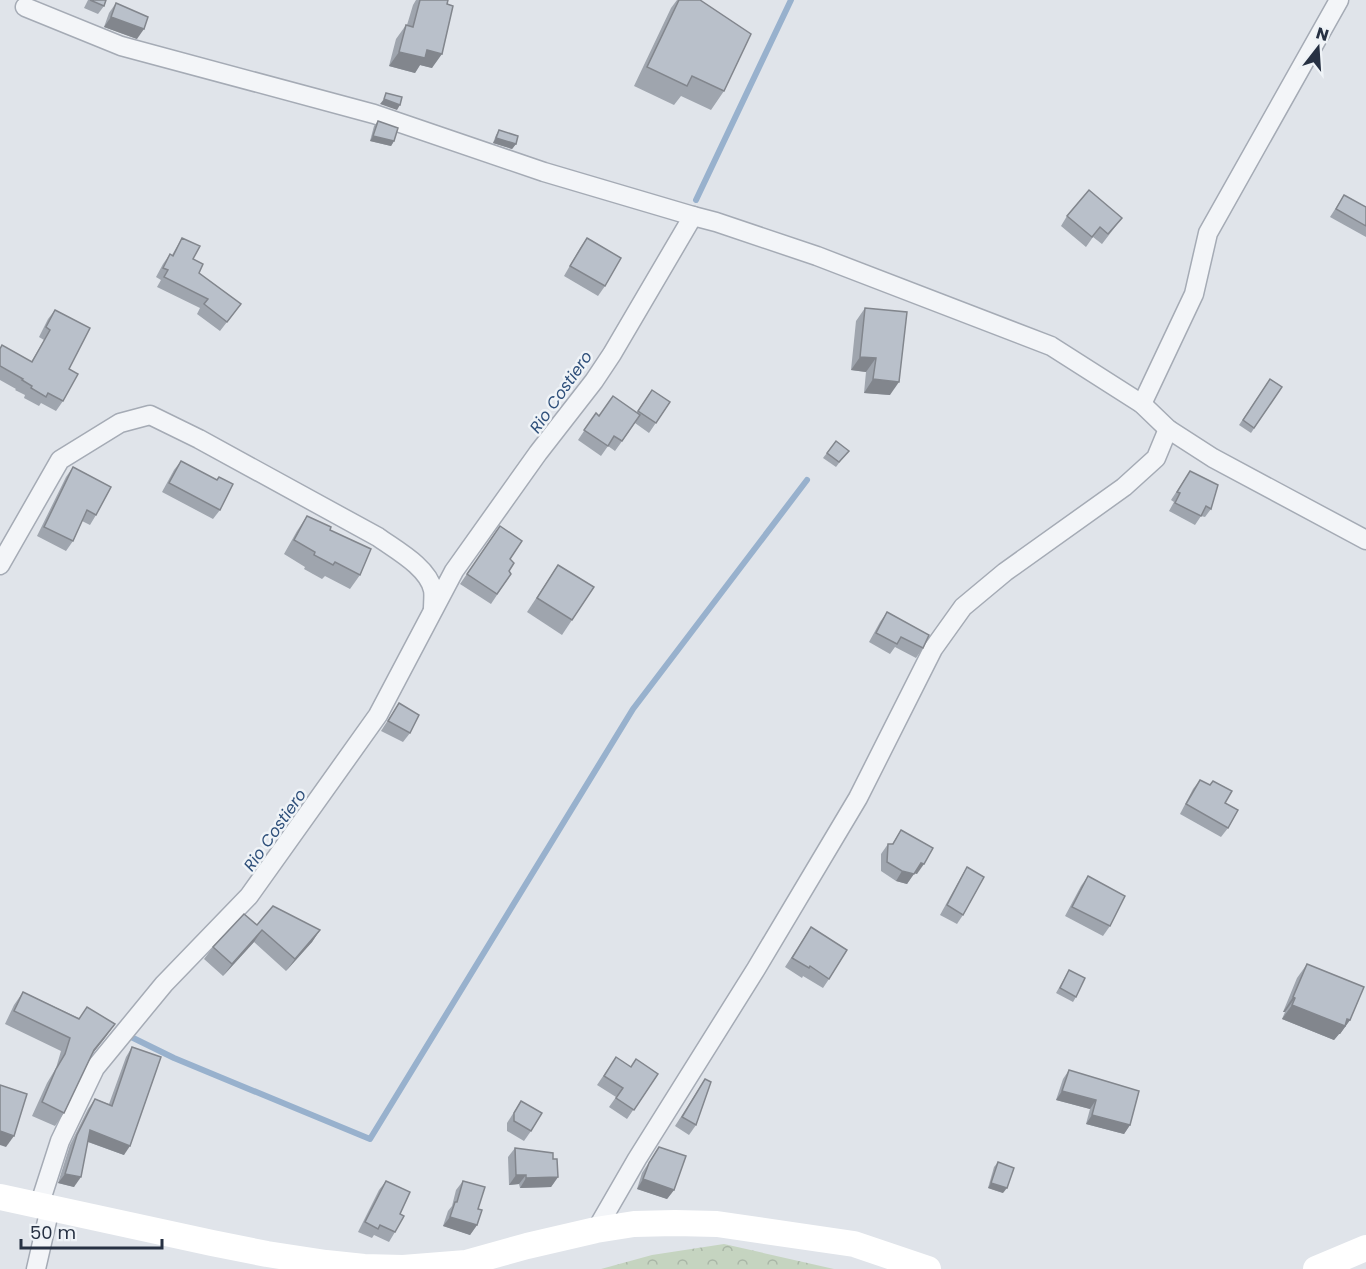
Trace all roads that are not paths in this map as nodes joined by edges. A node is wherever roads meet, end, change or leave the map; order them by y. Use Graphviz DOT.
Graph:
graph roads {
  1 [pos="1339,0"];
  2 [pos="25,7"];
  3 [pos="693,216"];
  4 [pos="1142,404"];
  5 [pos="1168,429"];
  6 [pos="1366,540"];
  7 [pos="0,565"];
  8 [pos="433,612"];
  9 [pos="0,1197"];
  10 [pos="45,1207"];
  11 [pos="596,1230"];
  12 [pos="1366,1248"];
  13 [pos="36,1269"];
  14 [pos="928,1269"];
  15 [pos="1316,1269"];
  1 -- 4 [label="street"];
  2 -- 3 [label="street"];
  3 -- 4 [label="street"];
  3 -- 8 [label="street"];
  4 -- 5 [label="street"];
  5 -- 6 [label="street"];
  5 -- 11 [label="street"];
  7 -- 8 [label="street"];
  8 -- 10 [label="street"];
  9 -- 10 [label="main road"];
  10 -- 11 [label="main road"];
  10 -- 13 [label="street"];
  11 -- 14 [label="main road"];
  12 -- 15 [label="main road"];
}
